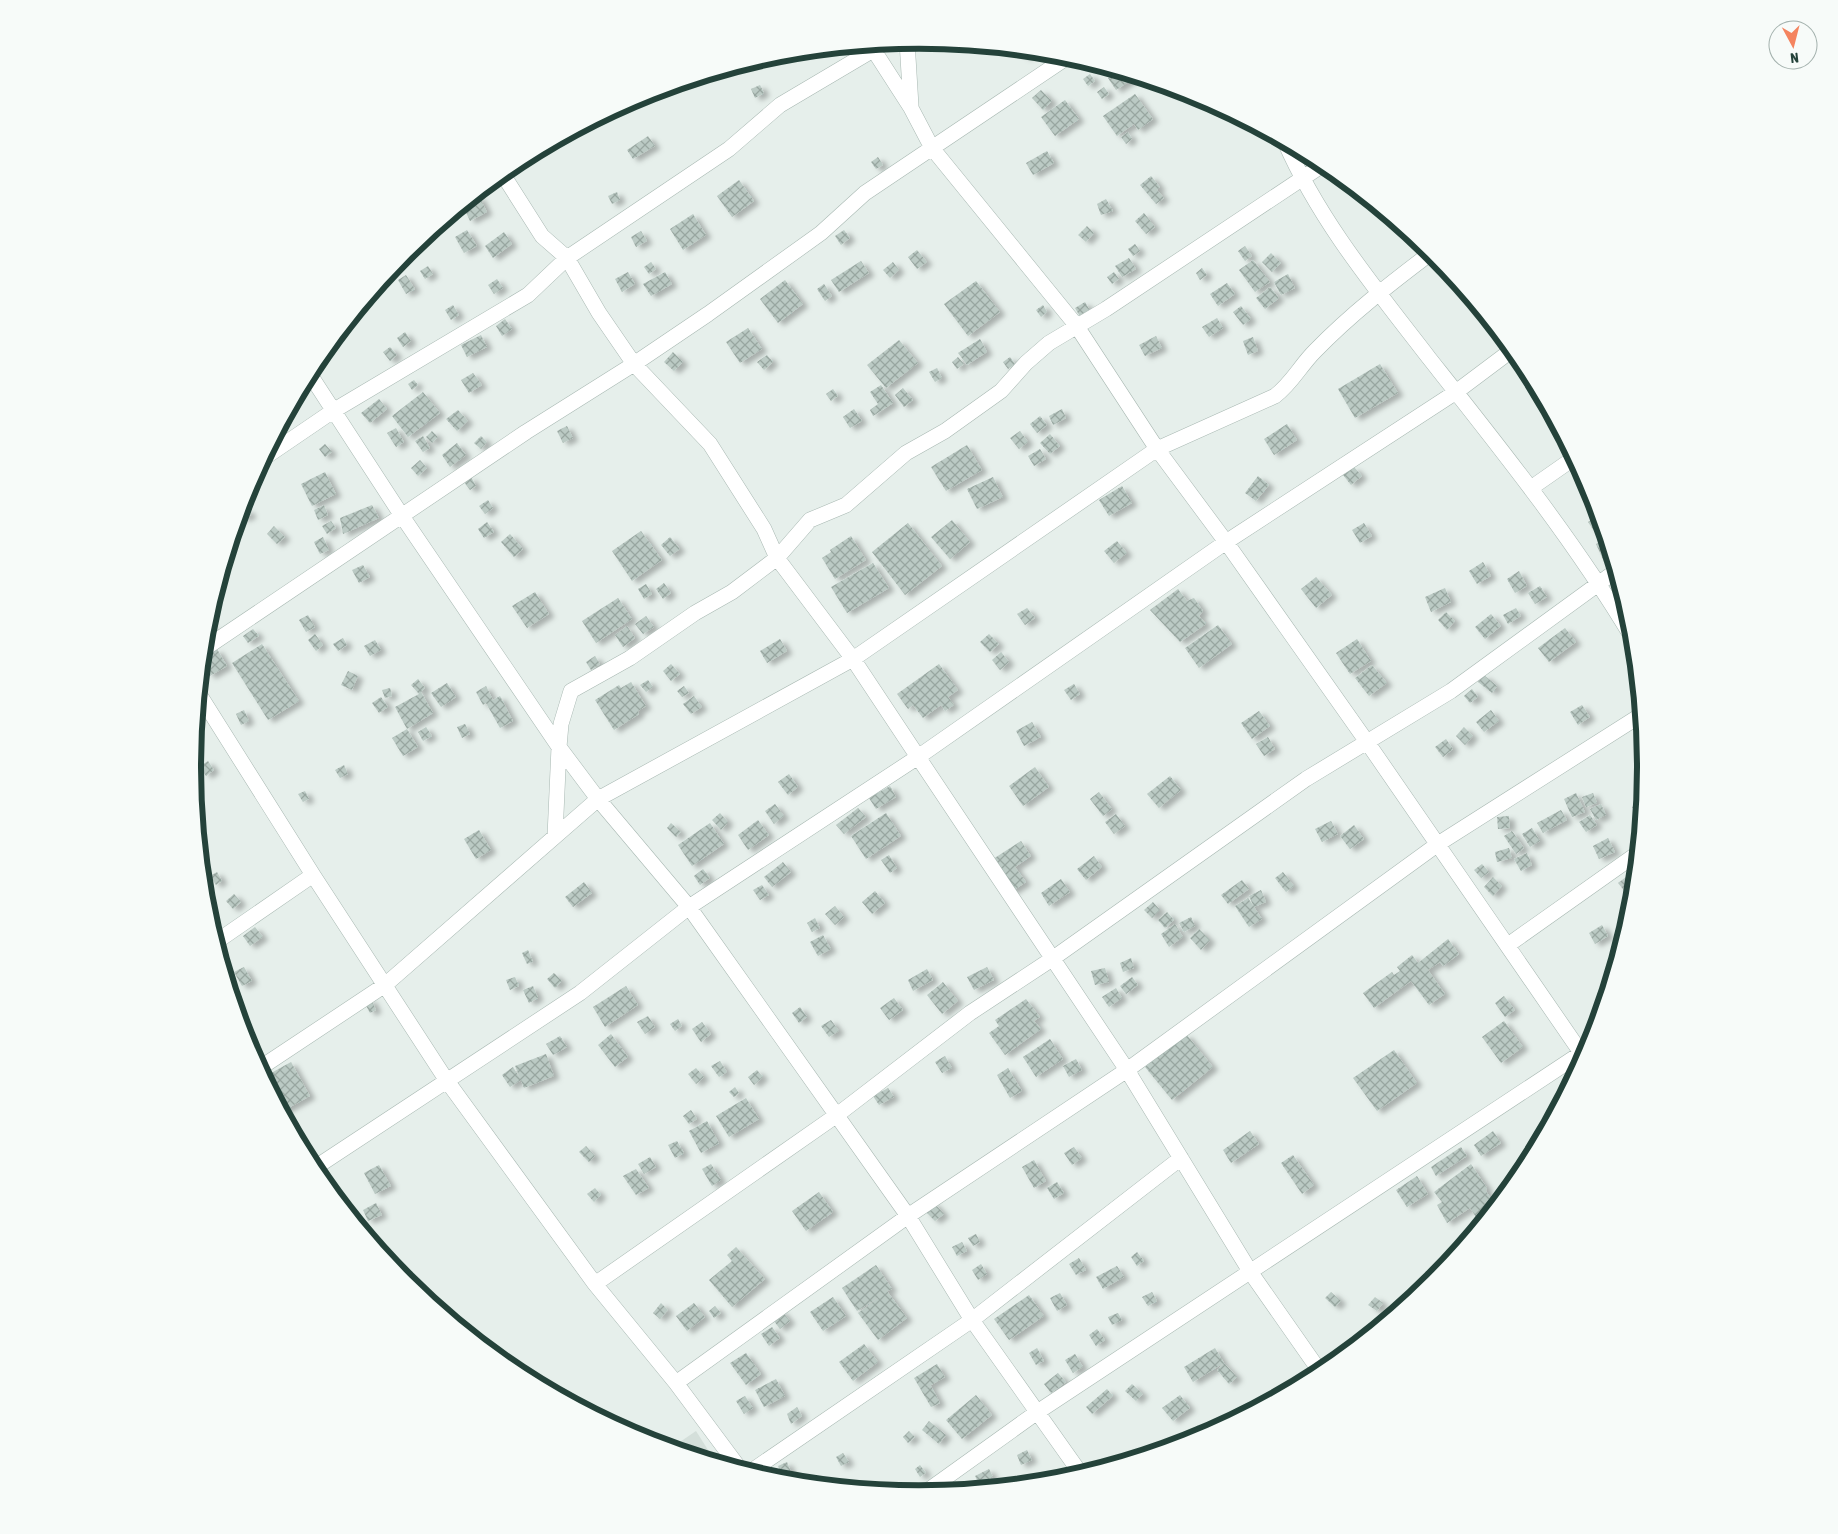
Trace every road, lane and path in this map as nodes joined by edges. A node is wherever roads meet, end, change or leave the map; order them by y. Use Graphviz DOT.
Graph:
graph roads {
  1 [pos="908,49"];
  2 [pos="871,50"];
  3 [pos="880,50"];
  4 [pos="1059,63"];
  5 [pos="912,108"];
  6 [pos="932,148"];
  7 [pos="1290,152"];
  8 [pos="1316,169"];
  9 [pos="1301,178"];
  10 [pos="506,180"];
  11 [pos="1425,257"];
  12 [pos="567,258"];
  13 [pos="1378,292"];
  14 [pos="1076,325"];
  15 [pos="1506,354"];
  16 [pos="634,364"];
  17 [pos="314,381"];
  18 [pos="1456,392"];
  19 [pos="334,410"];
  20 [pos="1157,449"];
  21 [pos="274,451"];
  22 [pos="1569,462"];
  23 [pos="1531,488"];
  24 [pos="402,516"];
  25 [pos="1226,542"];
  26 [pos="777,558"];
  27 [pos="1611,574"];
  28 [pos="1598,583"];
  29 [pos="1622,621"];
  30 [pos="212,643"];
  31 [pos="853,659"];
  32 [pos="204,702"];
  33 [pos="1636,718"];
  34 [pos="1367,742"];
  35 [pos="559,747"];
  36 [pos="918,757"];
  37 [pos="598,799"];
  38 [pos="556,836"];
  39 [pos="1438,844"];
  40 [pos="1631,858"];
  41 [pos="313,875"];
  42 [pos="690,907"];
  43 [pos="222,938"];
  44 [pos="1508,945"];
  45 [pos="1052,959"];
  46 [pos="385,985"];
  47 [pos="1581,1047"];
  48 [pos="1575,1060"];
  49 [pos="265,1064"];
  50 [pos="1127,1070"];
  51 [pos="447,1081"];
  52 [pos="837,1115"];
  53 [pos="1181,1158"];
  54 [pos="321,1164"];
  55 [pos="908,1216"];
  56 [pos="1251,1273"];
  57 [pos="595,1284"];
  58 [pos="972,1320"];
  59 [pos="1315,1366"];
  60 [pos="676,1383"];
  61 [pos="1036,1413"];
  62 [pos="734,1461"];
  63 [pos="758,1466"];
  64 [pos="1076,1467"];
  65 [pos="936,1485"];
  1 -- 5 [label="street"];
  2 -- 12 [label="street"];
  3 -- 5 [label="street"];
  4 -- 6 [label="street"];
  5 -- 6 [label="street"];
  6 -- 14 [label="street"];
  6 -- 16 [label="street"];
  7 -- 9 [label="street"];
  8 -- 9 [label="street"];
  9 -- 13 [label="street"];
  9 -- 14 [label="street"];
  10 -- 12 [label="street"];
  11 -- 13 [label="street"];
  12 -- 16 [label="street"];
  12 -- 19 [label="street"];
  13 -- 18 [label="street"];
  13 -- 20 [label="street"];
  14 -- 20 [label="street"];
  14 -- 26 [label="street"];
  15 -- 18 [label="street"];
  16 -- 24 [label="street"];
  16 -- 26 [label="street"];
  17 -- 19 [label="street"];
  18 -- 23 [label="street"];
  18 -- 25 [label="street"];
  19 -- 21 [label="street"];
  19 -- 24 [label="street"];
  20 -- 25 [label="street"];
  20 -- 31 [label="street"];
  22 -- 23 [label="street"];
  23 -- 28 [label="street"];
  24 -- 30 [label="street"];
  24 -- 35 [label="street"];
  25 -- 34 [label="street"];
  25 -- 36 [label="street"];
  26 -- 31 [label="street"];
  26 -- 35 [label="street"];
  27 -- 28 [label="street"];
  28 -- 29 [label="street"];
  28 -- 34 [label="street"];
  31 -- 36 [label="street"];
  31 -- 37 [label="street"];
  32 -- 41 [label="street"];
  33 -- 39 [label="street"];
  34 -- 39 [label="street"];
  34 -- 45 [label="street"];
  35 -- 37 [label="street"];
  35 -- 38 [label="street"];
  36 -- 42 [label="street"];
  36 -- 45 [label="street"];
  37 -- 38 [label="street"];
  37 -- 42 [label="street"];
  38 -- 46 [label="street"];
  39 -- 44 [label="street"];
  39 -- 50 [label="street"];
  40 -- 44 [label="street"];
  41 -- 43 [label="street"];
  41 -- 46 [label="street"];
  42 -- 51 [label="street"];
  42 -- 52 [label="street"];
  44 -- 47 [label="street"];
  45 -- 50 [label="street"];
  45 -- 52 [label="street"];
  46 -- 49 [label="street"];
  46 -- 51 [label="street"];
  48 -- 56 [label="street"];
  50 -- 53 [label="street"];
  50 -- 55 [label="street"];
  51 -- 54 [label="street"];
  51 -- 57 [label="street"];
  52 -- 55 [label="street"];
  52 -- 57 [label="street"];
  53 -- 56 [label="street"];
  53 -- 58 [label="street"];
  55 -- 58 [label="street"];
  55 -- 60 [label="street"];
  56 -- 59 [label="street"];
  56 -- 61 [label="street"];
  57 -- 60 [label="street"];
  58 -- 61 [label="street"];
  58 -- 63 [label="street"];
  60 -- 62 [label="street"];
  61 -- 64 [label="street"];
  61 -- 65 [label="street"];
}
